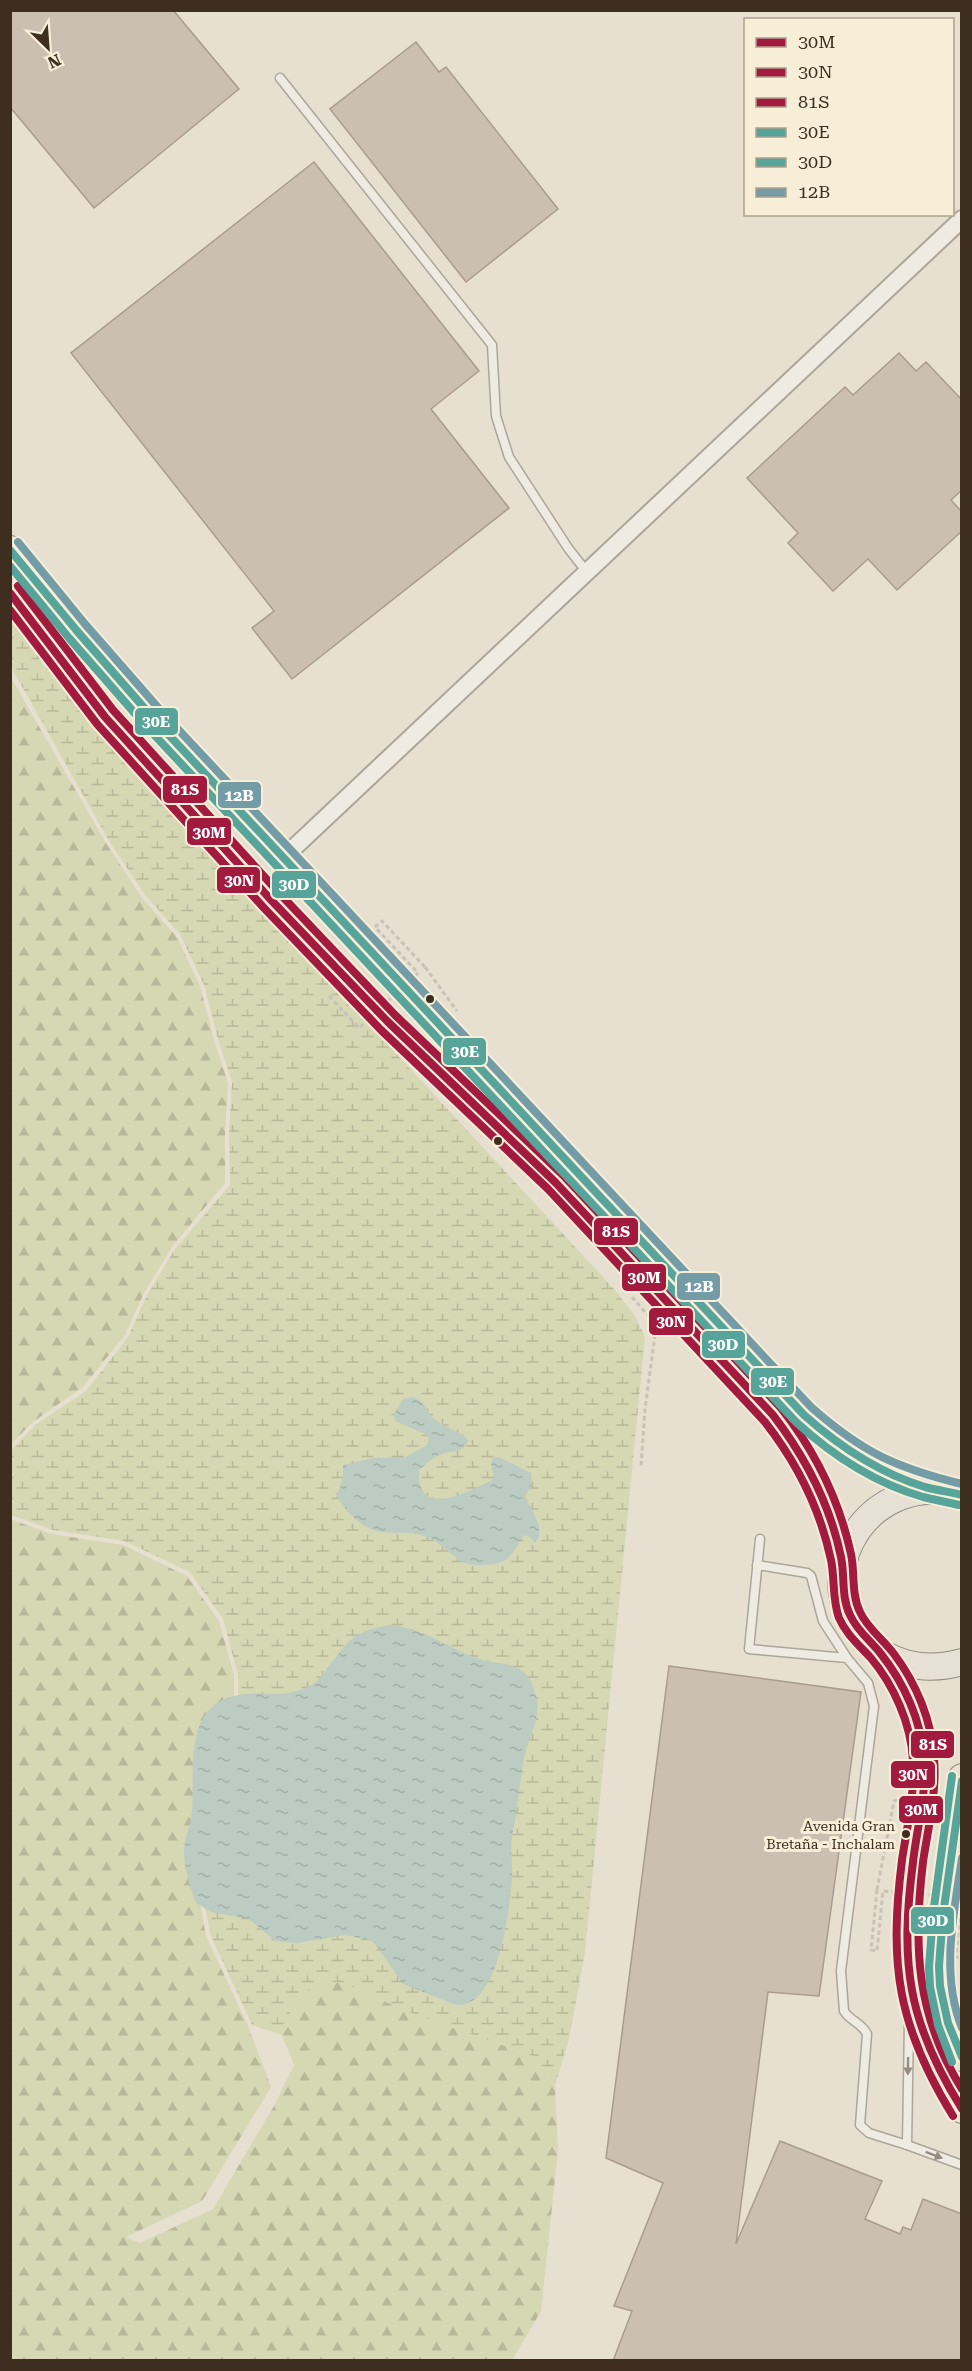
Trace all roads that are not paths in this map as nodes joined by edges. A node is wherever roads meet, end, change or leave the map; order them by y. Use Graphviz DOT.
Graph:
graph roads {
  1 [pos="280,78"];
  2 [pos="962,219"];
  3 [pos="10,549"];
  4 [pos="586,571"];
  5 [pos="10,592"];
  6 [pos="284,857"];
  7 [pos="298,928"];
  8 [pos="950,1493"];
  9 [pos="760,1539"];
  10 [pos="757,1565"];
  11 [pos="843,1565"];
  12 [pos="877,1649"];
  13 [pos="847,1658"];
  14 [pos="962,1662"];
  15 [pos="962,1777"];
  16 [pos="910,1987"];
  17 [pos="962,2058"];
  18 [pos="962,2110"];
  19 [pos="907,2145"];
  20 [pos="962,2166"];
  1 -- 4 [label="lane"];
  2 -- 4 [label="street"];
  3 -- 6 [label="main road"];
  4 -- 6 [label="street"];
  5 -- 7 [label="main road"];
  6 -- 7 [label="main road"];
  6 -- 8 [label="main road"];
  7 -- 11 [label="main road"];
  8 -- 11 [label="main road"];
  9 -- 10 [label="lane"];
  10 -- 13 [label="lane"];
  10 -- 13 [label="lane"];
  11 -- 12 [label="main road"];
  12 -- 14 [label="main road"];
  12 -- 16 [label="main road"];
  13 -- 19 [label="lane"];
  15 -- 17 [label="main road"];
  16 -- 18 [label="main road"];
  16 -- 19 [label="lane, one-way"];
  19 -- 20 [label="lane, one-way"];
}
